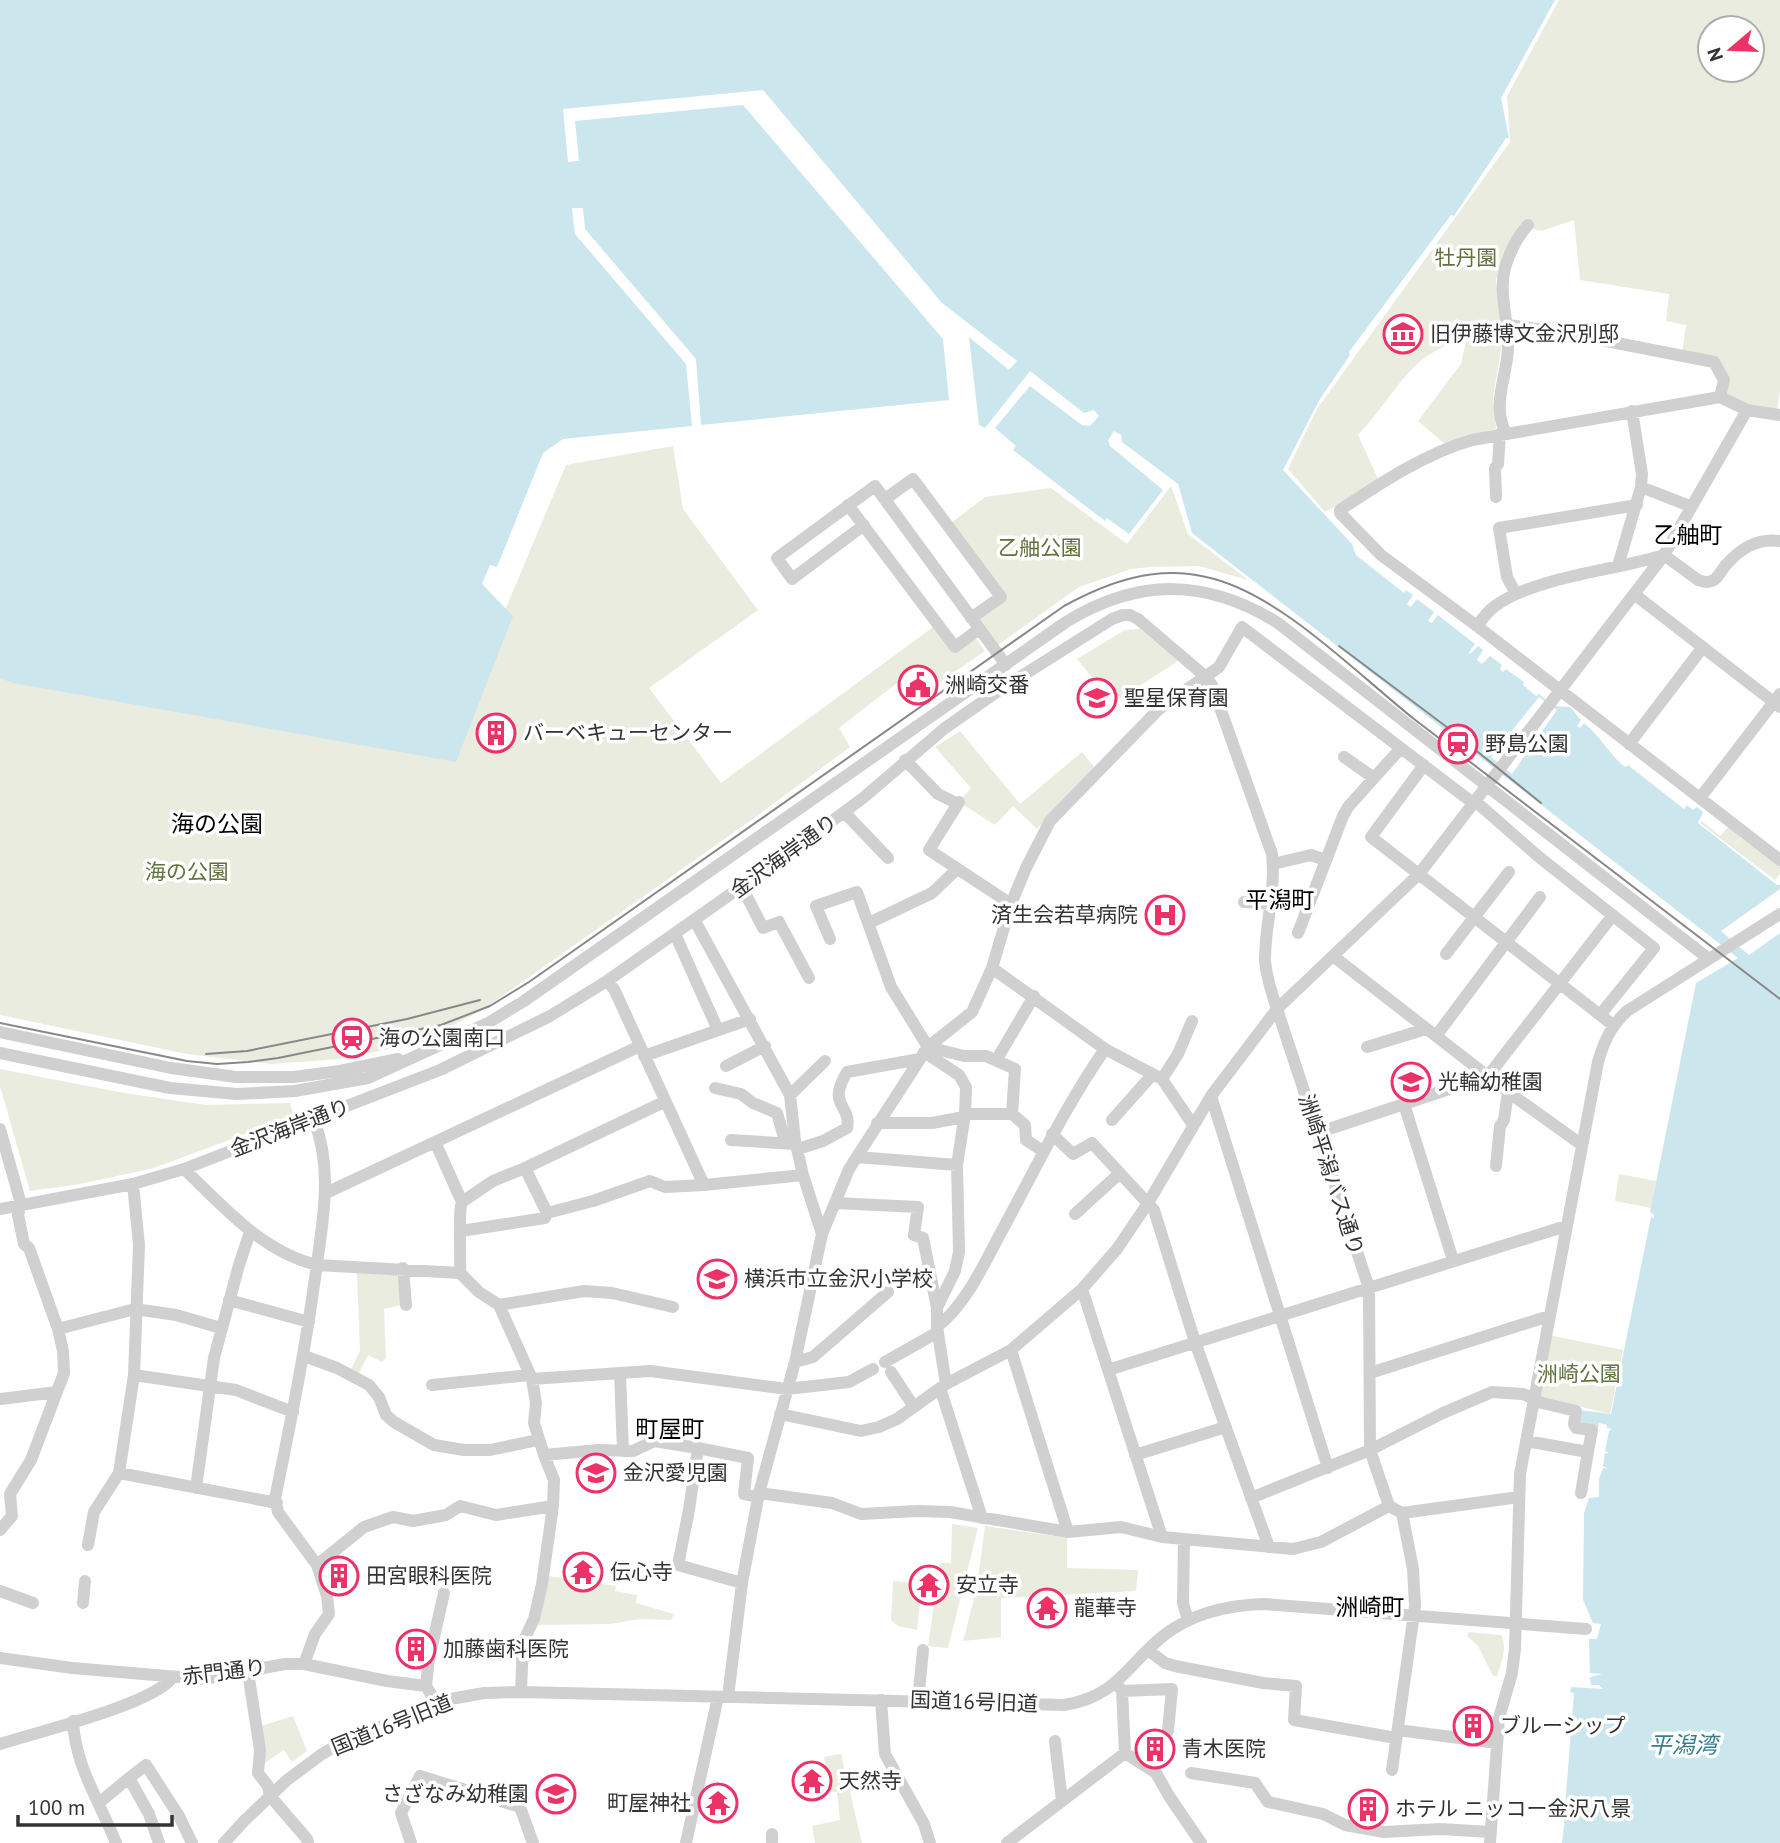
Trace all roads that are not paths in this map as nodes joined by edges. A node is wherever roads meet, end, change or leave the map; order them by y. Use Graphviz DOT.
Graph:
graph roads {
  1 [pos="1528,225"];
  2 [pos="1508,325"];
  3 [pos="1720,397"];
  4 [pos="1747,410"];
  5 [pos="1632,411"];
  6 [pos="1780,415"];
  7 [pos="1503,434"];
  8 [pos="1641,487"];
  9 [pos="1496,496"];
  10 [pos="885,499"];
  11 [pos="848,505"];
  12 [pos="1637,505"];
  13 [pos="1690,506"];
  14 [pos="864,525"];
  15 [pos="815,530"];
  16 [pos="1780,541"];
  17 [pos="829,551"];
  18 [pos="1664,555"];
  19 [pos="1618,566"];
  20 [pos="1516,594"];
  21 [pos="1634,594"];
  22 [pos="971,618"];
  23 [pos="1477,626"];
  24 [pos="979,629"];
  25 [pos="1703,647"];
  26 [pos="1006,665"];
  27 [pos="1206,677"];
  28 [pos="1559,689"];
  29 [pos="1778,701"];
  30 [pos="1629,744"];
  31 [pos="1401,748"];
  32 [pos="1344,757"];
  33 [pos="905,760"];
  34 [pos="1424,765"];
  35 [pos="1374,778"];
  36 [pos="1487,786"];
  37 [pos="1700,798"];
  38 [pos="1474,802"];
  39 [pos="844,812"];
  40 [pos="1553,837"];
  41 [pos="1539,857"];
  42 [pos="888,858"];
  43 [pos="1325,860"];
  44 [pos="1780,860"];
  45 [pos="1273,864"];
  46 [pos="956,870"];
  47 [pos="1509,872"];
  48 [pos="1419,874"];
  49 [pos="742,887"];
  50 [pos="1540,897"];
  51 [pos="1244,902"];
  52 [pos="1011,904"];
  53 [pos="1272,904"];
  54 [pos="1780,914"];
  55 [pos="1613,915"];
  56 [pos="1473,917"];
  57 [pos="695,921"];
  58 [pos="869,923"];
  59 [pos="1298,933"];
  60 [pos="675,934"];
  61 [pos="830,939"];
  62 [pos="1506,942"];
  63 [pos="1446,954"];
  64 [pos="1333,956"];
  65 [pos="1709,959"];
  66 [pos="992,968"];
  67 [pos="809,978"];
  68 [pos="607,981"];
  69 [pos="1559,984"];
  70 [pos="1034,996"];
  71 [pos="1277,1009"];
  72 [pos="1600,1015"];
  73 [pos="750,1019"];
  74 [pos="1192,1021"];
  75 [pos="1613,1025"];
  76 [pos="718,1030"];
  77 [pos="0,1032"];
  78 [pos="1431,1032"];
  79 [pos="765,1046"];
  80 [pos="1367,1047"];
  81 [pos="1105,1049"];
  82 [pos="642,1051"];
  83 [pos="429,1052"];
  84 [pos="0,1053"];
  85 [pos="924,1053"];
  86 [pos="997,1059"];
  87 [pos="825,1061"];
  88 [pos="726,1066"];
  89 [pos="1158,1076"];
  90 [pos="1489,1076"];
  91 [pos="715,1088"];
  92 [pos="1508,1092"];
  93 [pos="790,1095"];
  94 [pos="1211,1096"];
  95 [pos="664,1102"];
  96 [pos="1404,1104"];
  97 [pos="1012,1114"];
  98 [pos="964,1116"];
  99 [pos="314,1120"];
  100 [pos="1112,1120"];
  101 [pos="877,1123"];
  102 [pos="1193,1125"];
  103 [pos="0,1129"];
  104 [pos="1317,1133"];
  105 [pos="1052,1134"];
  106 [pos="731,1140"];
  107 [pos="435,1142"];
  108 [pos="796,1144"];
  109 [pos="1582,1145"];
  110 [pos="1043,1151"];
  111 [pos="856,1157"];
  112 [pos="957,1165"];
  113 [pos="1496,1166"];
  114 [pos="525,1168"];
  115 [pos="184,1169"];
  116 [pos="1120,1173"];
  117 [pos="803,1175"];
  118 [pos="132,1184"];
  119 [pos="704,1185"];
  120 [pos="326,1193"];
  121 [pos="462,1202"];
  122 [pos="835,1203"];
  123 [pos="1148,1203"];
  124 [pos="21,1205"];
  125 [pos="0,1209"];
  126 [pos="547,1213"];
  127 [pos="1075,1214"];
  128 [pos="1566,1226"];
  129 [pos="250,1231"];
  130 [pos="461,1231"];
  131 [pos="822,1234"];
  132 [pos="1453,1260"];
  133 [pos="317,1265"];
  134 [pos="403,1268"];
  135 [pos="460,1273"];
  136 [pos="1368,1288"];
  137 [pos="1082,1289"];
  138 [pos="888,1292"];
  139 [pos="229,1300"];
  140 [pos="406,1305"];
  141 [pos="499,1305"];
  142 [pos="673,1307"];
  143 [pos="937,1308"];
  144 [pos="135,1309"];
  145 [pos="1549,1316"];
  146 [pos="1280,1317"];
  147 [pos="309,1322"];
  148 [pos="221,1328"];
  149 [pos="58,1329"];
  150 [pos="938,1329"];
  151 [pos="1195,1342"];
  152 [pos="1011,1350"];
  153 [pos="304,1356"];
  154 [pos="795,1362"];
  155 [pos="873,1369"];
  156 [pos="1108,1370"];
  157 [pos="620,1373"];
  158 [pos="1370,1373"];
  159 [pos="134,1375"];
  160 [pos="531,1377"];
  161 [pos="432,1385"];
  162 [pos="943,1386"];
  163 [pos="211,1387"];
  164 [pos="787,1389"];
  165 [pos="57,1392"];
  166 [pos="1533,1398"];
  167 [pos="0,1399"];
  168 [pos="914,1407"];
  169 [pos="293,1412"];
  170 [pos="780,1414"];
  171 [pos="1226,1427"];
  172 [pos="538,1440"];
  173 [pos="1525,1441"];
  174 [pos="698,1448"];
  175 [pos="1370,1450"];
  176 [pos="623,1451"];
  177 [pos="1588,1452"];
  178 [pos="544,1455"];
  179 [pos="1135,1455"];
  180 [pos="1328,1468"];
  181 [pos="119,1473"];
  182 [pos="196,1488"];
  183 [pos="1581,1493"];
  184 [pos="759,1495"];
  185 [pos="1519,1497"];
  186 [pos="1251,1498"];
  187 [pos="277,1503"];
  188 [pos="553,1506"];
  189 [pos="1390,1506"];
  190 [pos="1402,1513"];
  191 [pos="982,1518"];
  192 [pos="0,1530"];
  193 [pos="1068,1532"];
  194 [pos="1162,1537"];
  195 [pos="1184,1539"];
  196 [pos="88,1545"];
  197 [pos="1269,1547"];
  198 [pos="317,1565"];
  199 [pos="85,1581"];
  200 [pos="742,1583"];
  201 [pos="0,1591"];
  202 [pos="444,1593"];
  203 [pos="33,1603"];
  204 [pos="83,1603"];
  205 [pos="1413,1616"];
  206 [pos="1188,1620"];
  207 [pos="1517,1624"];
  208 [pos="1586,1629"];
  209 [pos="923,1650"];
  210 [pos="1148,1650"];
  211 [pos="0,1658"];
  212 [pos="304,1664"];
  213 [pos="248,1672"];
  214 [pos="172,1678"];
  215 [pos="426,1686"];
  216 [pos="1119,1687"];
  217 [pos="522,1692"];
  218 [pos="723,1697"];
  219 [pos="881,1700"];
  220 [pos="918,1701"];
  221 [pos="437,1703"];
  222 [pos="73,1721"];
  223 [pos="1168,1731"];
  224 [pos="1397,1734"];
  225 [pos="1055,1741"];
  226 [pos="1497,1743"];
  227 [pos="0,1744"];
  228 [pos="1125,1753"];
  229 [pos="1392,1770"];
  230 [pos="1191,1773"];
  231 [pos="129,1778"];
  232 [pos="270,1796"];
  233 [pos="1062,1801"];
  234 [pos="100,1802"];
  235 [pos="1490,1837"];
  236 [pos="231,1840"];
  237 [pos="116,1843"];
  238 [pos="159,1843"];
  239 [pos="192,1843"];
  240 [pos="308,1843"];
  241 [pos="411,1843"];
  242 [pos="533,1843"];
  243 [pos="686,1843"];
  244 [pos="930,1843"];
  245 [pos="1007,1843"];
  246 [pos="1201,1843"];
  1 -- 2 [label="street"];
  2 -- 3 [label="street"];
  2 -- 7 [label="street"];
  3 -- 4 [label="street"];
  3 -- 5 [label="street"];
  4 -- 6 [label="street"];
  4 -- 13 [label="street"];
  5 -- 7 [label="street"];
  5 -- 8 [label="street"];
  7 -- 9 [label="street"];
  7 -- 23 [label="street"];
  8 -- 12 [label="street"];
  8 -- 13 [label="street"];
  10 -- 11 [label="street"];
  10 -- 22 [label="street"];
  10 -- 22 [label="street"];
  11 -- 14 [label="street"];
  11 -- 15 [label="street"];
  12 -- 19 [label="street"];
  12 -- 20 [label="street"];
  13 -- 18 [label="street"];
  14 -- 17 [label="street"];
  14 -- 24 [label="street"];
  15 -- 17 [label="street"];
  15 -- 17 [label="street"];
  16 -- 18 [label="street"];
  18 -- 19 [label="street"];
  18 -- 21 [label="street"];
  19 -- 20 [label="street"];
  20 -- 23 [label="street"];
  21 -- 25 [label="street"];
  21 -- 28 [label="street"];
  22 -- 24 [label="street"];
  23 -- 28 [label="street"];
  24 -- 26 [label="street"];
  25 -- 29 [label="street"];
  25 -- 30 [label="street"];
  26 -- 36 [label="street"];
  26 -- 83 [label="street"];
  27 -- 31 [label="street"];
  27 -- 33 [label="street, 金沢海岸通り"];
  27 -- 45 [label="street, 金沢海岸通り"];
  27 -- 52 [label="street"];
  28 -- 30 [label="street"];
  28 -- 36 [label="street"];
  29 -- 37 [label="street"];
  30 -- 37 [label="street"];
  31 -- 34 [label="street"];
  31 -- 35 [label="street"];
  32 -- 35 [label="street"];
  33 -- 39 [label="street, 金沢海岸通り"];
  33 -- 46 [label="street"];
  34 -- 38 [label="street"];
  34 -- 48 [label="street"];
  35 -- 43 [label="street"];
  36 -- 38 [label="street"];
  36 -- 40 [label="street"];
  37 -- 44 [label="street"];
  38 -- 41 [label="street"];
  38 -- 48 [label="street"];
  39 -- 42 [label="street"];
  39 -- 49 [label="street, 金沢海岸通り"];
  40 -- 41 [label="street"];
  40 -- 65 [label="street"];
  41 -- 55 [label="street"];
  43 -- 45 [label="street"];
  43 -- 59 [label="street"];
  45 -- 53 [label="street, 金沢海岸通り"];
  46 -- 52 [label="street"];
  46 -- 58 [label="street"];
  47 -- 56 [label="street"];
  48 -- 56 [label="street"];
  48 -- 64 [label="street"];
  49 -- 57 [label="street, 金沢海岸通り"];
  49 -- 67 [label="street"];
  50 -- 62 [label="street"];
  51 -- 53 [label="street"];
  52 -- 66 [label="street"];
  53 -- 71 [label="street, 金沢海岸通り"];
  54 -- 65 [label="street"];
  55 -- 69 [label="street"];
  55 -- 72 [label="street"];
  56 -- 62 [label="street"];
  56 -- 63 [label="street"];
  57 -- 60 [label="street, 金沢海岸通り"];
  57 -- 73 [label="street"];
  58 -- 61 [label="street"];
  58 -- 85 [label="street"];
  60 -- 68 [label="street, 金沢海岸通り"];
  60 -- 76 [label="street"];
  62 -- 69 [label="street"];
  62 -- 78 [label="street"];
  64 -- 71 [label="street"];
  64 -- 78 [label="street"];
  65 -- 75 [label="street"];
  66 -- 70 [label="street"];
  66 -- 85 [label="street"];
  68 -- 82 [label="street"];
  68 -- 99 [label="street, 金沢海岸通り"];
  69 -- 72 [label="street"];
  69 -- 90 [label="street"];
  70 -- 81 [label="street"];
  70 -- 86 [label="street"];
  71 -- 94 [label="street"];
  71 -- 104 [label="street, 洲崎平潟バス通り"];
  72 -- 75 [label="street"];
  73 -- 76 [label="street"];
  73 -- 79 [label="street"];
  74 -- 89 [label="street"];
  75 -- 109 [label="street"];
  76 -- 82 [label="street"];
  77 -- 83 [label="street"];
  78 -- 80 [label="street"];
  78 -- 90 [label="street"];
  79 -- 88 [label="street"];
  79 -- 93 [label="street"];
  81 -- 89 [label="street"];
  81 -- 105 [label="street"];
  82 -- 95 [label="street"];
  82 -- 107 [label="street"];
  83 -- 84 [label="street"];
  85 -- 86 [label="street"];
  85 -- 98 [label="street"];
  85 -- 101 [label="street"];
  85 -- 108 [label="street"];
  86 -- 97 [label="street"];
  87 -- 93 [label="street"];
  89 -- 100 [label="street"];
  89 -- 102 [label="street"];
  90 -- 92 [label="street"];
  90 -- 96 [label="street"];
  91 -- 108 [label="street"];
  92 -- 109 [label="street"];
  92 -- 113 [label="street"];
  93 -- 108 [label="street"];
  94 -- 102 [label="street"];
  94 -- 146 [label="street"];
  95 -- 114 [label="street"];
  95 -- 119 [label="street"];
  96 -- 104 [label="street"];
  96 -- 132 [label="street"];
  97 -- 98 [label="street"];
  97 -- 110 [label="street"];
  98 -- 101 [label="street"];
  98 -- 112 [label="street"];
  99 -- 115 [label="street, 金沢海岸通り"];
  99 -- 120 [label="street"];
  101 -- 111 [label="street"];
  102 -- 123 [label="street"];
  103 -- 124 [label="street"];
  104 -- 136 [label="street, 洲崎平潟バス通り"];
  105 -- 110 [label="street"];
  105 -- 116 [label="street"];
  106 -- 108 [label="street"];
  107 -- 120 [label="street"];
  107 -- 121 [label="street"];
  108 -- 117 [label="street"];
  109 -- 128 [label="street"];
  110 -- 150 [label="street"];
  111 -- 112 [label="street"];
  111 -- 122 [label="street"];
  112 -- 143 [label="street"];
  114 -- 121 [label="street"];
  114 -- 126 [label="street"];
  115 -- 118 [label="street, 金沢海岸通り"];
  115 -- 129 [label="street"];
  116 -- 123 [label="street"];
  116 -- 127 [label="street"];
  117 -- 119 [label="street"];
  117 -- 131 [label="street"];
  118 -- 124 [label="street, 金沢海岸通り"];
  118 -- 144 [label="street"];
  119 -- 126 [label="street"];
  120 -- 133 [label="street"];
  121 -- 130 [label="street"];
  122 -- 131 [label="street"];
  122 -- 143 [label="street"];
  123 -- 137 [label="street"];
  123 -- 151 [label="street"];
  124 -- 125 [label="street, 金沢海岸通り"];
  124 -- 149 [label="street"];
  126 -- 130 [label="street"];
  128 -- 132 [label="street"];
  128 -- 145 [label="street"];
  129 -- 133 [label="street"];
  129 -- 139 [label="street"];
  130 -- 135 [label="street"];
  131 -- 154 [label="street"];
  132 -- 136 [label="street"];
  133 -- 134 [label="street"];
  133 -- 147 [label="street"];
  134 -- 135 [label="street"];
  134 -- 140 [label="street"];
  135 -- 141 [label="street"];
  136 -- 146 [label="street"];
  136 -- 158 [label="street, 洲崎平潟バス通り"];
  137 -- 152 [label="street"];
  137 -- 156 [label="street"];
  138 -- 154 [label="street"];
  139 -- 147 [label="street"];
  139 -- 148 [label="street"];
  141 -- 142 [label="street"];
  141 -- 160 [label="street"];
  143 -- 150 [label="street"];
  144 -- 148 [label="street"];
  144 -- 149 [label="street"];
  144 -- 159 [label="street"];
  145 -- 158 [label="street"];
  145 -- 166 [label="street"];
  146 -- 151 [label="street"];
  146 -- 180 [label="street"];
  147 -- 153 [label="street"];
  148 -- 163 [label="street"];
  149 -- 165 [label="street"];
  150 -- 162 [label="street"];
  150 -- 168 [label="street"];
  151 -- 156 [label="street"];
  151 -- 171 [label="street"];
  152 -- 162 [label="street"];
  152 -- 193 [label="street"];
  153 -- 169 [label="street"];
  153 -- 172 [label="street"];
  154 -- 164 [label="street"];
  155 -- 164 [label="street"];
  156 -- 179 [label="street"];
  157 -- 160 [label="street"];
  157 -- 164 [label="street"];
  157 -- 176 [label="street"];
  158 -- 175 [label="street, 洲崎平潟バス通り"];
  159 -- 163 [label="street"];
  159 -- 181 [label="street"];
  160 -- 161 [label="street"];
  160 -- 172 [label="street"];
  162 -- 168 [label="street"];
  162 -- 191 [label="street"];
  163 -- 169 [label="street"];
  163 -- 182 [label="street"];
  164 -- 170 [label="street"];
  165 -- 167 [label="street"];
  165 -- 192 [label="street"];
  166 -- 173 [label="street"];
  166 -- 175 [label="street"];
  166 -- 177 [label="street"];
  168 -- 170 [label="street"];
  169 -- 187 [label="street"];
  170 -- 184 [label="street"];
  171 -- 179 [label="street"];
  171 -- 186 [label="street"];
  172 -- 178 [label="street"];
  173 -- 177 [label="street"];
  173 -- 185 [label="street"];
  174 -- 176 [label="street"];
  174 -- 184 [label="street"];
  174 -- 200 [label="street"];
  175 -- 180 [label="street"];
  175 -- 189 [label="street, 洲崎平潟バス通り"];
  176 -- 178 [label="street"];
  177 -- 183 [label="street"];
  178 -- 188 [label="street"];
  179 -- 194 [label="street"];
  180 -- 186 [label="street"];
  181 -- 182 [label="street"];
  181 -- 196 [label="street"];
  182 -- 187 [label="street"];
  184 -- 191 [label="street"];
  184 -- 200 [label="street"];
  185 -- 190 [label="street"];
  185 -- 207 [label="street"];
  186 -- 197 [label="street"];
  187 -- 198 [label="street"];
  188 -- 198 [label="street"];
  188 -- 217 [label="street"];
  189 -- 190 [label="street"];
  189 -- 197 [label="street"];
  190 -- 205 [label="street"];
  191 -- 193 [label="street"];
  193 -- 194 [label="street"];
  194 -- 195 [label="street"];
  195 -- 197 [label="street"];
  195 -- 206 [label="street"];
  198 -- 212 [label="street"];
  199 -- 204 [label="street"];
  200 -- 218 [label="street"];
  201 -- 203 [label="street"];
  202 -- 215 [label="street"];
  205 -- 206 [label="street, 国道16号旧道"];
  205 -- 207 [label="street, 国道16号旧道"];
  205 -- 224 [label="street"];
  206 -- 210 [label="street, 国道16号旧道"];
  207 -- 208 [label="street, 国道16号旧道"];
  207 -- 226 [label="street"];
  209 -- 220 [label="street"];
  210 -- 216 [label="street, 国道16号旧道"];
  210 -- 224 [label="street"];
  211 -- 214 [label="street, 赤門通り"];
  212 -- 213 [label="street, 赤門通り"];
  212 -- 215 [label="street, 赤門通り"];
  213 -- 214 [label="street, 赤門通り"];
  213 -- 232 [label="street"];
  214 -- 222 [label="street"];
  215 -- 221 [label="street"];
  216 -- 220 [label="street, 国道16号旧道"];
  216 -- 223 [label="street"];
  216 -- 228 [label="street"];
  217 -- 218 [label="street, 国道16号旧道"];
  217 -- 221 [label="street, 国道16号旧道"];
  218 -- 219 [label="street, 国道16号旧道"];
  218 -- 243 [label="street"];
  219 -- 220 [label="street, 国道16号旧道"];
  219 -- 244 [label="street"];
  221 -- 232 [label="street, 国道16号旧道"];
  222 -- 227 [label="street"];
  222 -- 234 [label="street"];
  224 -- 226 [label="street"];
  224 -- 229 [label="street"];
  225 -- 233 [label="street"];
  226 -- 235 [label="street"];
  228 -- 233 [label="street"];
  228 -- 246 [label="street"];
  230 -- 235 [label="street"];
  231 -- 234 [label="street"];
  231 -- 238 [label="street"];
  231 -- 239 [label="street"];
  232 -- 236 [label="street, 国道16号旧道"];
  232 -- 240 [label="street"];
  233 -- 245 [label="street"];
  234 -- 237 [label="street"];
  241 -- 242 [label="street"];
}
